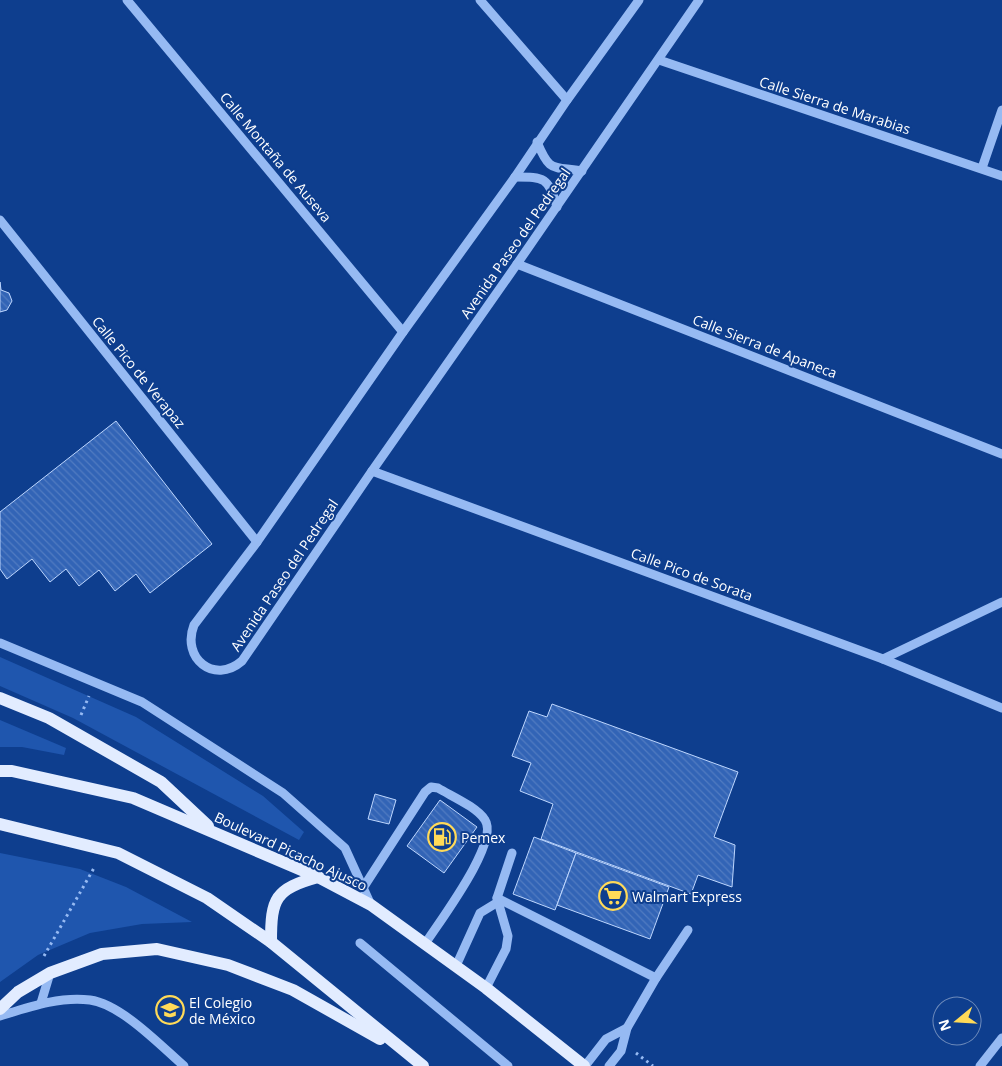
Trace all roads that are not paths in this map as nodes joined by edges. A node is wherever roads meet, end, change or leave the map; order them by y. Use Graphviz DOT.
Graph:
graph roads {
  1 [pos="127,0"];
  2 [pos="480,0"];
  3 [pos="639,0"];
  4 [pos="699,0"];
  5 [pos="659,60"];
  6 [pos="567,100"];
  7 [pos="1002,110"];
  8 [pos="537,142"];
  9 [pos="982,168"];
  10 [pos="582,171"];
  11 [pos="1002,176"];
  12 [pos="515,177"];
  13 [pos="557,207"];
  14 [pos="0,220"];
  15 [pos="517,264"];
  16 [pos="404,332"];
  17 [pos="1002,454"];
  18 [pos="372,471"];
  19 [pos="257,542"];
  20 [pos="1002,602"];
  21 [pos="0,643"];
  22 [pos="883,659"];
  23 [pos="0,698"];
  24 [pos="1002,708"];
  25 [pos="0,771"];
  26 [pos="0,824"];
  27 [pos="213,832"];
  28 [pos="512,853"];
  29 [pos="318,877"];
  30 [pos="363,888"];
  31 [pos="497,900"];
  32 [pos="371,905"];
  33 [pos="688,930"];
  34 [pos="271,942"];
  35 [pos="360,943"];
  36 [pos="425,944"];
  37 [pos="456,966"];
  38 [pos="50,973"];
  39 [pos="656,978"];
  40 [pos="486,988"];
  41 [pos="41,1003"];
  42 [pos="0,1009"];
  43 [pos="0,1016"];
  44 [pos="626,1028"];
  45 [pos="1002,1038"];
  46 [pos="409,1056"];
  47 [pos="184,1066"];
  48 [pos="423,1066"];
  49 [pos="508,1066"];
  50 [pos="584,1066"];
  51 [pos="609,1066"];
  52 [pos="980,1066"];
  1 -- 16 [label="street, Calle Montaña de Auseva"];
  2 -- 6 [label="street"];
  3 -- 6 [label="street, Avenida Paseo del Pedregal"];
  4 -- 5 [label="street, Avenida Paseo del Pedregal"];
  5 -- 9 [label="street, Calle Sierra de Marabias"];
  5 -- 10 [label="street, Avenida Paseo del Pedregal"];
  6 -- 8 [label="street, Avenida Paseo del Pedregal"];
  7 -- 9 [label="street"];
  8 -- 10 [label="street"];
  8 -- 12 [label="street, Avenida Paseo del Pedregal"];
  9 -- 11 [label="street, Calle Sierra de Marabias"];
  10 -- 13 [label="street, Avenida Paseo del Pedregal"];
  12 -- 13 [label="street"];
  12 -- 16 [label="street, Avenida Paseo del Pedregal"];
  13 -- 15 [label="street, Avenida Paseo del Pedregal"];
  14 -- 19 [label="street, Calle Pico de Verapaz"];
  15 -- 17 [label="street, Calle Sierra de Apaneca"];
  15 -- 18 [label="street, Avenida Paseo del Pedregal"];
  16 -- 19 [label="street, Avenida Paseo del Pedregal"];
  18 -- 19 [label="street, Avenida Paseo del Pedregal"];
  18 -- 22 [label="street, Calle Pico de Sorata"];
  20 -- 22 [label="street"];
  21 -- 30 [label="street"];
  22 -- 24 [label="street, Calle Pico de Sorata"];
  23 -- 27 [label="main road"];
  25 -- 27 [label="main road, Boulevard Picacho Ajusco"];
  26 -- 34 [label="main road"];
  27 -- 29 [label="main road, Boulevard Picacho Ajusco"];
  28 -- 31 [label="street"];
  29 -- 32 [label="main road, Boulevard Picacho Ajusco"];
  29 -- 34 [label="main road"];
  30 -- 32 [label="street"];
  30 -- 36 [label="street"];
  31 -- 37 [label="street"];
  31 -- 39 [label="street"];
  31 -- 40 [label="street"];
  32 -- 36 [label="main road, Boulevard Picacho Ajusco"];
  33 -- 39 [label="street"];
  34 -- 46 [label="main road"];
  35 -- 49 [label="street"];
  36 -- 37 [label="main road, Boulevard Picacho Ajusco"];
  37 -- 40 [label="main road, Boulevard Picacho Ajusco"];
  38 -- 41 [label="street"];
  38 -- 42 [label="main road"];
  38 -- 46 [label="main road"];
  39 -- 44 [label="street"];
  40 -- 50 [label="main road, Boulevard Picacho Ajusco"];
  41 -- 43 [label="street"];
  41 -- 47 [label="street"];
  44 -- 50 [label="street"];
  44 -- 51 [label="street"];
  45 -- 52 [label="street"];
  46 -- 48 [label="main road"];
}
